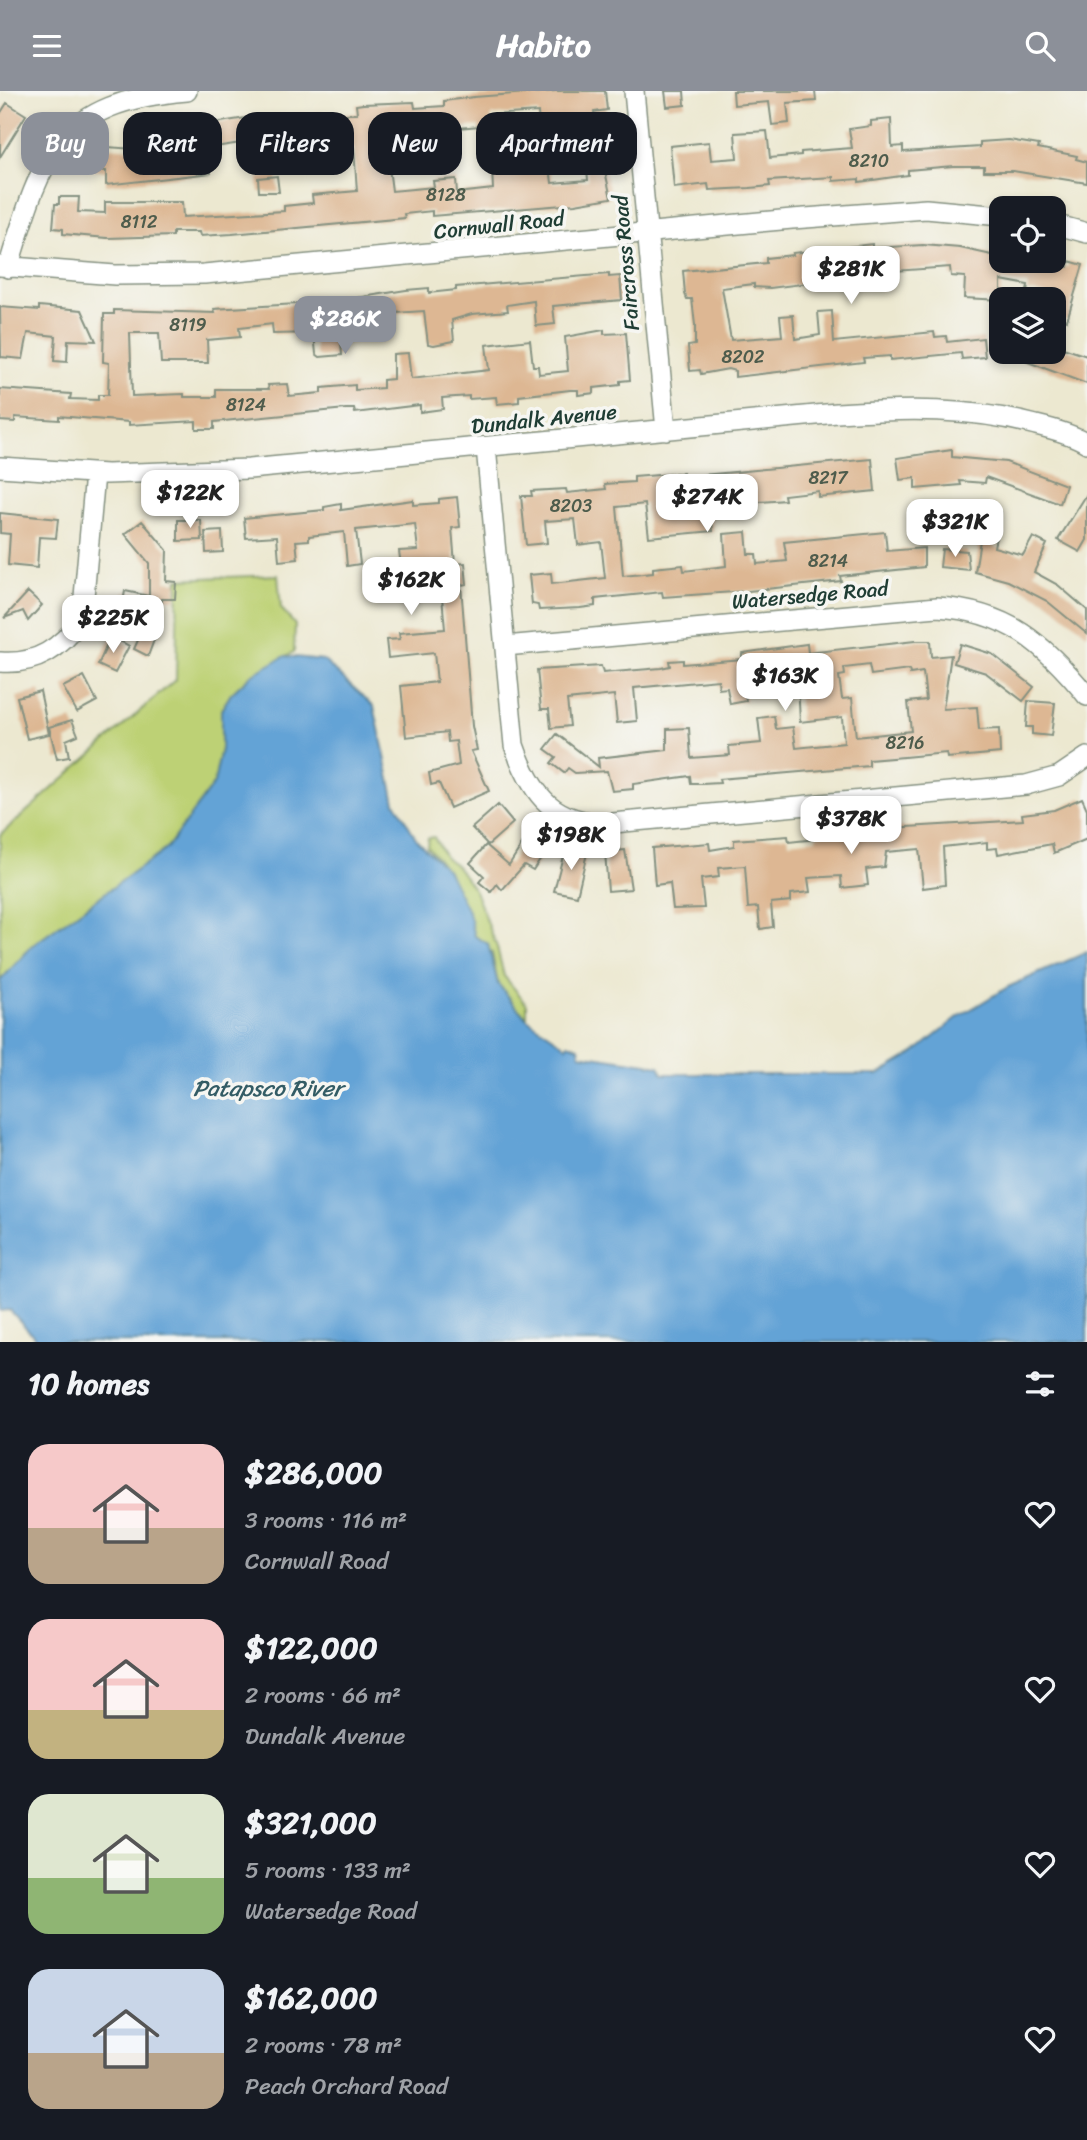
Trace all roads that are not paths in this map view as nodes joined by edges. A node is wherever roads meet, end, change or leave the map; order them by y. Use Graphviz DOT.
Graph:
graph roads {
  1 [pos="187,91"];
  2 [pos="634,91"];
  3 [pos="989,215"];
  4 [pos="1066,227"];
  5 [pos="1087,233"];
  6 [pos="646,234"];
  7 [pos="4,267"];
  8 [pos="666,430"];
  9 [pos="1087,443"];
  10 [pos="486,447"];
  11 [pos="0,467"];
  12 [pos="95,474"];
  13 [pos="505,646"];
  14 [pos="0,662"];
  15 [pos="1087,696"];
  16 [pos="1087,757"];
  1 -- 7 [label="street"];
  2 -- 6 [label="street, Faircross Road"];
  3 -- 6 [label="street, Cornwall Road"];
  4 -- 5 [label="street"];
  6 -- 7 [label="street, Cornwall Road"];
  6 -- 8 [label="street, Faircross Road"];
  8 -- 9 [label="street, Dundalk Avenue"];
  8 -- 10 [label="street, Dundalk Avenue"];
  10 -- 12 [label="street, Dundalk Avenue"];
  10 -- 13 [label="street"];
  11 -- 12 [label="street, Dundalk Avenue"];
  12 -- 14 [label="street"];
  13 -- 15 [label="street, Watersedge Road"];
  13 -- 16 [label="street"];
}
